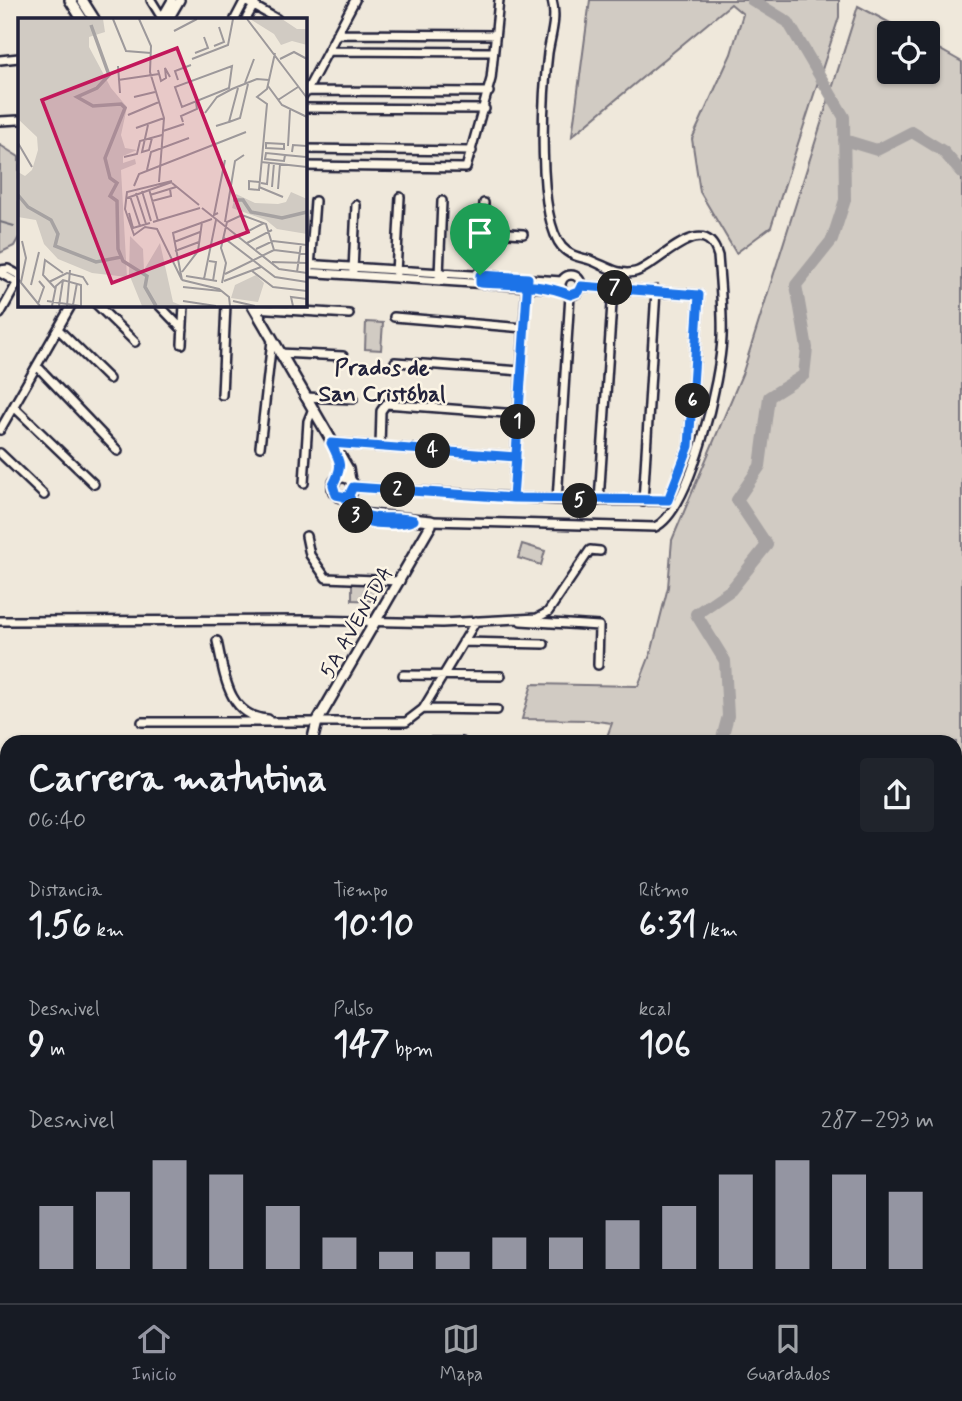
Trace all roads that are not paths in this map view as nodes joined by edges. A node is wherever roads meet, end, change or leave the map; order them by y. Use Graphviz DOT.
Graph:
graph roads {
  1 [pos="70,0"];
  2 [pos="82,0"];
  3 [pos="151,0"];
  4 [pos="172,0"];
  5 [pos="180,0"];
  6 [pos="245,0"];
  7 [pos="355,0"];
  8 [pos="499,0"];
  9 [pos="552,0"];
  10 [pos="256,3"];
  11 [pos="81,18"];
  12 [pos="93,18"];
  13 [pos="163,18"];
  14 [pos="164,18"];
  15 [pos="165,18"];
  16 [pos="235,18"];
  17 [pos="247,18"];
  18 [pos="276,18"];
  19 [pos="337,34"];
  20 [pos="417,34"];
  21 [pos="495,34"];
  22 [pos="328,51"];
  23 [pos="417,52"];
  24 [pos="493,52"];
  25 [pos="18,58"];
  26 [pos="0,60"];
  27 [pos="396,92"];
  28 [pos="489,92"];
  29 [pos="306,93"];
  30 [pos="306,108"];
  31 [pos="395,108"];
  32 [pos="485,109"];
  33 [pos="18,120"];
  34 [pos="0,121"];
  35 [pos="306,149"];
  36 [pos="362,150"];
  37 [pos="472,151"];
  38 [pos="306,166"];
  39 [pos="363,166"];
  40 [pos="400,197"];
  41 [pos="315,201"];
  42 [pos="442,201"];
  43 [pos="484,203"];
  44 [pos="356,205"];
  45 [pos="482,231"];
  46 [pos="523,234"];
  47 [pos="307,268"];
  48 [pos="0,271"];
  49 [pos="354,271"];
  50 [pos="396,273"];
  51 [pos="439,276"];
  52 [pos="480,279"];
  53 [pos="18,280"];
  54 [pos="18,282"];
  55 [pos="527,282"];
  56 [pos="562,285"];
  57 [pos="581,286"];
  58 [pos="613,288"];
  59 [pos="656,290"];
  60 [pos="570,295"];
  61 [pos="71,306"];
  62 [pos="98,306"];
  63 [pos="160,306"];
  64 [pos="184,306"];
  65 [pos="226,306"];
  66 [pos="253,306"];
  67 [pos="0,314"];
  68 [pos="349,314"];
  69 [pos="394,317"];
  70 [pos="524,328"];
  71 [pos="58,329"];
  72 [pos="183,330"];
  73 [pos="272,340"];
  74 [pos="135,342"];
  75 [pos="182,344"];
  76 [pos="279,353"];
  77 [pos="343,356"];
  78 [pos="395,362"];
  79 [pos="37,366"];
  80 [pos="522,372"];
  81 [pos="109,379"];
  82 [pos="222,395"];
  83 [pos="304,397"];
  84 [pos="353,399"];
  85 [pos="14,407"];
  86 [pos="312,411"];
  87 [pos="519,414"];
  88 [pos="0,430"];
  89 [pos="331,443"];
  90 [pos="260,447"];
  91 [pos="380,447"];
  92 [pos="118,451"];
  93 [pos="0,453"];
  94 [pos="516,457"];
  95 [pos="340,459"];
  96 [pos="339,478"];
  97 [pos="304,483"];
  98 [pos="94,484"];
  99 [pos="350,490"];
  100 [pos="44,495"];
  101 [pos="513,498"];
  102 [pos="557,500"];
  103 [pos="599,501"];
  104 [pos="643,502"];
  105 [pos="431,521"];
  106 [pos="306,536"];
  107 [pos="600,551"];
  108 [pos="400,581"];
  109 [pos="510,619"];
  110 [pos="0,621"];
  111 [pos="377,621"];
  112 [pos="476,621"];
  113 [pos="217,641"];
  114 [pos="463,642"];
  115 [pos="544,644"];
  116 [pos="598,665"];
  117 [pos="403,676"];
  118 [pos="441,676"];
  119 [pos="501,676"];
  120 [pos="423,709"];
  121 [pos="497,710"];
  122 [pos="142,722"];
  123 [pos="317,723"];
  124 [pos="314,735"];
  1 -- 11 [label="street"];
  2 -- 12 [label="street"];
  3 -- 13 [label="street"];
  4 -- 14 [label="street"];
  5 -- 15 [label="street"];
  6 -- 10 [label="street"];
  6 -- 16 [label="street"];
  7 -- 19 [label="street"];
  8 -- 21 [label="street"];
  9 -- 105 [label="street"];
  10 -- 17 [label="street"];
  10 -- 18 [label="street"];
  19 -- 20 [label="street"];
  19 -- 22 [label="street"];
  20 -- 21 [label="street"];
  20 -- 23 [label="street"];
  21 -- 24 [label="street"];
  22 -- 23 [label="street"];
  22 -- 29 [label="street"];
  23 -- 24 [label="street"];
  24 -- 28 [label="street"];
  25 -- 26 [label="street"];
  27 -- 28 [label="street"];
  27 -- 29 [label="street"];
  27 -- 31 [label="street"];
  28 -- 32 [label="street"];
  30 -- 31 [label="street"];
  31 -- 32 [label="street"];
  32 -- 37 [label="street"];
  33 -- 34 [label="street"];
  35 -- 36 [label="street"];
  36 -- 37 [label="street"];
  36 -- 39 [label="street"];
  37 -- 39 [label="street"];
  38 -- 39 [label="street"];
  40 -- 50 [label="street"];
  41 -- 47 [label="street"];
  42 -- 51 [label="street"];
  43 -- 45 [label="street"];
  44 -- 49 [label="street"];
  45 -- 46 [label="street"];
  45 -- 52 [label="street"];
  47 -- 49 [label="street"];
  48 -- 53 [label="street"];
  49 -- 50 [label="street"];
  50 -- 51 [label="street"];
  51 -- 52 [label="street"];
  52 -- 55 [label="street"];
  54 -- 67 [label="street"];
  55 -- 56 [label="street"];
  55 -- 70 [label="street"];
  56 -- 57 [label="street"];
  56 -- 60 [label="street"];
  57 -- 58 [label="street"];
  57 -- 60 [label="street"];
  58 -- 59 [label="street"];
  58 -- 103 [label="street"];
  59 -- 104 [label="street"];
  59 -- 104 [label="street"];
  60 -- 102 [label="street"];
  61 -- 71 [label="street"];
  62 -- 74 [label="street"];
  63 -- 72 [label="street"];
  64 -- 72 [label="street"];
  65 -- 82 [label="street"];
  66 -- 68 [label="street"];
  66 -- 73 [label="street"];
  69 -- 70 [label="street"];
  70 -- 80 [label="street"];
  71 -- 79 [label="street"];
  71 -- 81 [label="street"];
  72 -- 75 [label="street"];
  73 -- 76 [label="street"];
  73 -- 90 [label="street"];
  76 -- 77 [label="street"];
  76 -- 83 [label="street"];
  78 -- 80 [label="street"];
  79 -- 85 [label="street"];
  79 -- 92 [label="street"];
  80 -- 87 [label="street"];
  83 -- 84 [label="street"];
  83 -- 86 [label="street"];
  85 -- 88 [label="street"];
  85 -- 98 [label="street"];
  86 -- 89 [label="street"];
  86 -- 97 [label="street"];
  87 -- 91 [label="street"];
  87 -- 94 [label="street"];
  89 -- 91 [label="street"];
  89 -- 95 [label="street"];
  91 -- 94 [label="street"];
  93 -- 100 [label="street"];
  94 -- 101 [label="street"];
  95 -- 96 [label="street"];
  95 -- 99 [label="street"];
  96 -- 99 [label="street"];
  96 -- 99 [label="street"];
  99 -- 101 [label="street"];
  99 -- 105 [label="street"];
  101 -- 102 [label="street"];
  102 -- 103 [label="street"];
  103 -- 104 [label="street"];
  105 -- 108 [label="street, 5A AVENIDA"];
  106 -- 108 [label="street"];
  107 -- 109 [label="street"];
  108 -- 111 [label="street, 5A AVENIDA"];
  109 -- 112 [label="street"];
  109 -- 116 [label="street"];
  110 -- 111 [label="street"];
  111 -- 112 [label="street"];
  111 -- 123 [label="street, 5A AVENIDA"];
  112 -- 114 [label="street"];
  113 -- 123 [label="street"];
  114 -- 115 [label="street"];
  114 -- 118 [label="street"];
  117 -- 118 [label="street"];
  118 -- 119 [label="street"];
  118 -- 120 [label="street"];
  120 -- 121 [label="street"];
  120 -- 123 [label="street"];
  122 -- 123 [label="street"];
  123 -- 124 [label="street, 5A AVENIDA"];
}
